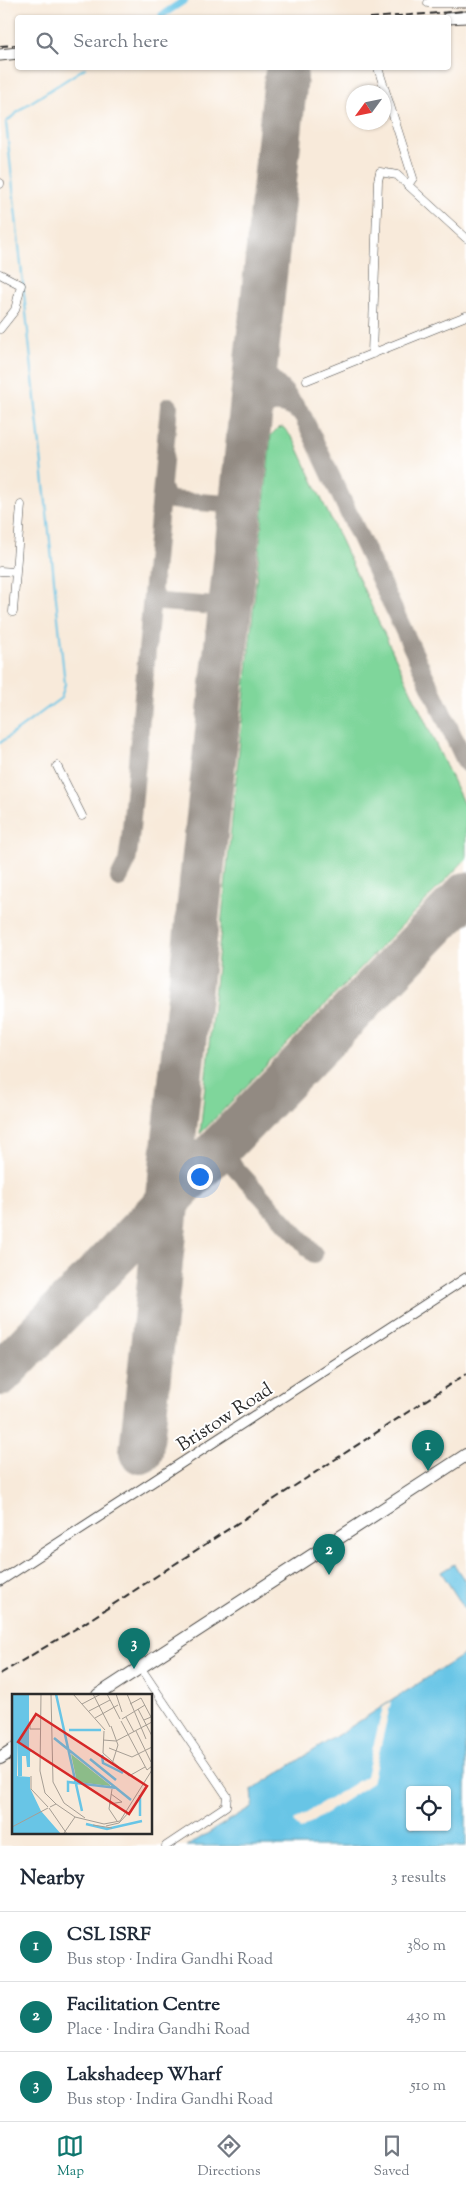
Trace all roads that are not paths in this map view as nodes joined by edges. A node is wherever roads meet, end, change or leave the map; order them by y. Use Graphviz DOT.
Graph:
graph roads {
  1 [pos="428,3"];
  2 [pos="466,3"];
  3 [pos="466,17"];
  4 [pos="451,18"];
  5 [pos="15,53"];
  6 [pos="0,54"];
  7 [pos="379,70"];
  8 [pos="408,185"];
  9 [pos="466,238"];
  10 [pos="0,274"];
  11 [pos="466,316"];
  12 [pos="0,329"];
  13 [pos="372,354"];
  14 [pos="307,380"];
  15 [pos="21,505"];
  16 [pos="0,571"];
  17 [pos="16,572"];
  18 [pos="13,612"];
  19 [pos="57,766"];
  20 [pos="82,816"];
  21 [pos="466,1278"];
  22 [pos="466,1455"];
  23 [pos="0,1581"];
  24 [pos="140,1667"];
  25 [pos="100,1694"];
  26 [pos="12,1750"];
  27 [pos="0,1758"];
  28 [pos="166,1846"];
  1 -- 2 [label="street"];
  3 -- 4 [label="main road"];
  5 -- 6 [label="main road"];
  7 -- 8 [label="street"];
  8 -- 9 [label="street"];
  8 -- 13 [label="street"];
  10 -- 12 [label="street"];
  11 -- 13 [label="street"];
  13 -- 14 [label="street"];
  15 -- 17 [label="street"];
  16 -- 17 [label="street"];
  17 -- 18 [label="street"];
  19 -- 20 [label="street"];
  21 -- 23 [label="street, Bristow Road"];
  22 -- 24 [label="highway"];
  24 -- 25 [label="highway"];
  24 -- 28 [label="street"];
  26 -- 27 [label="highway"];
}
